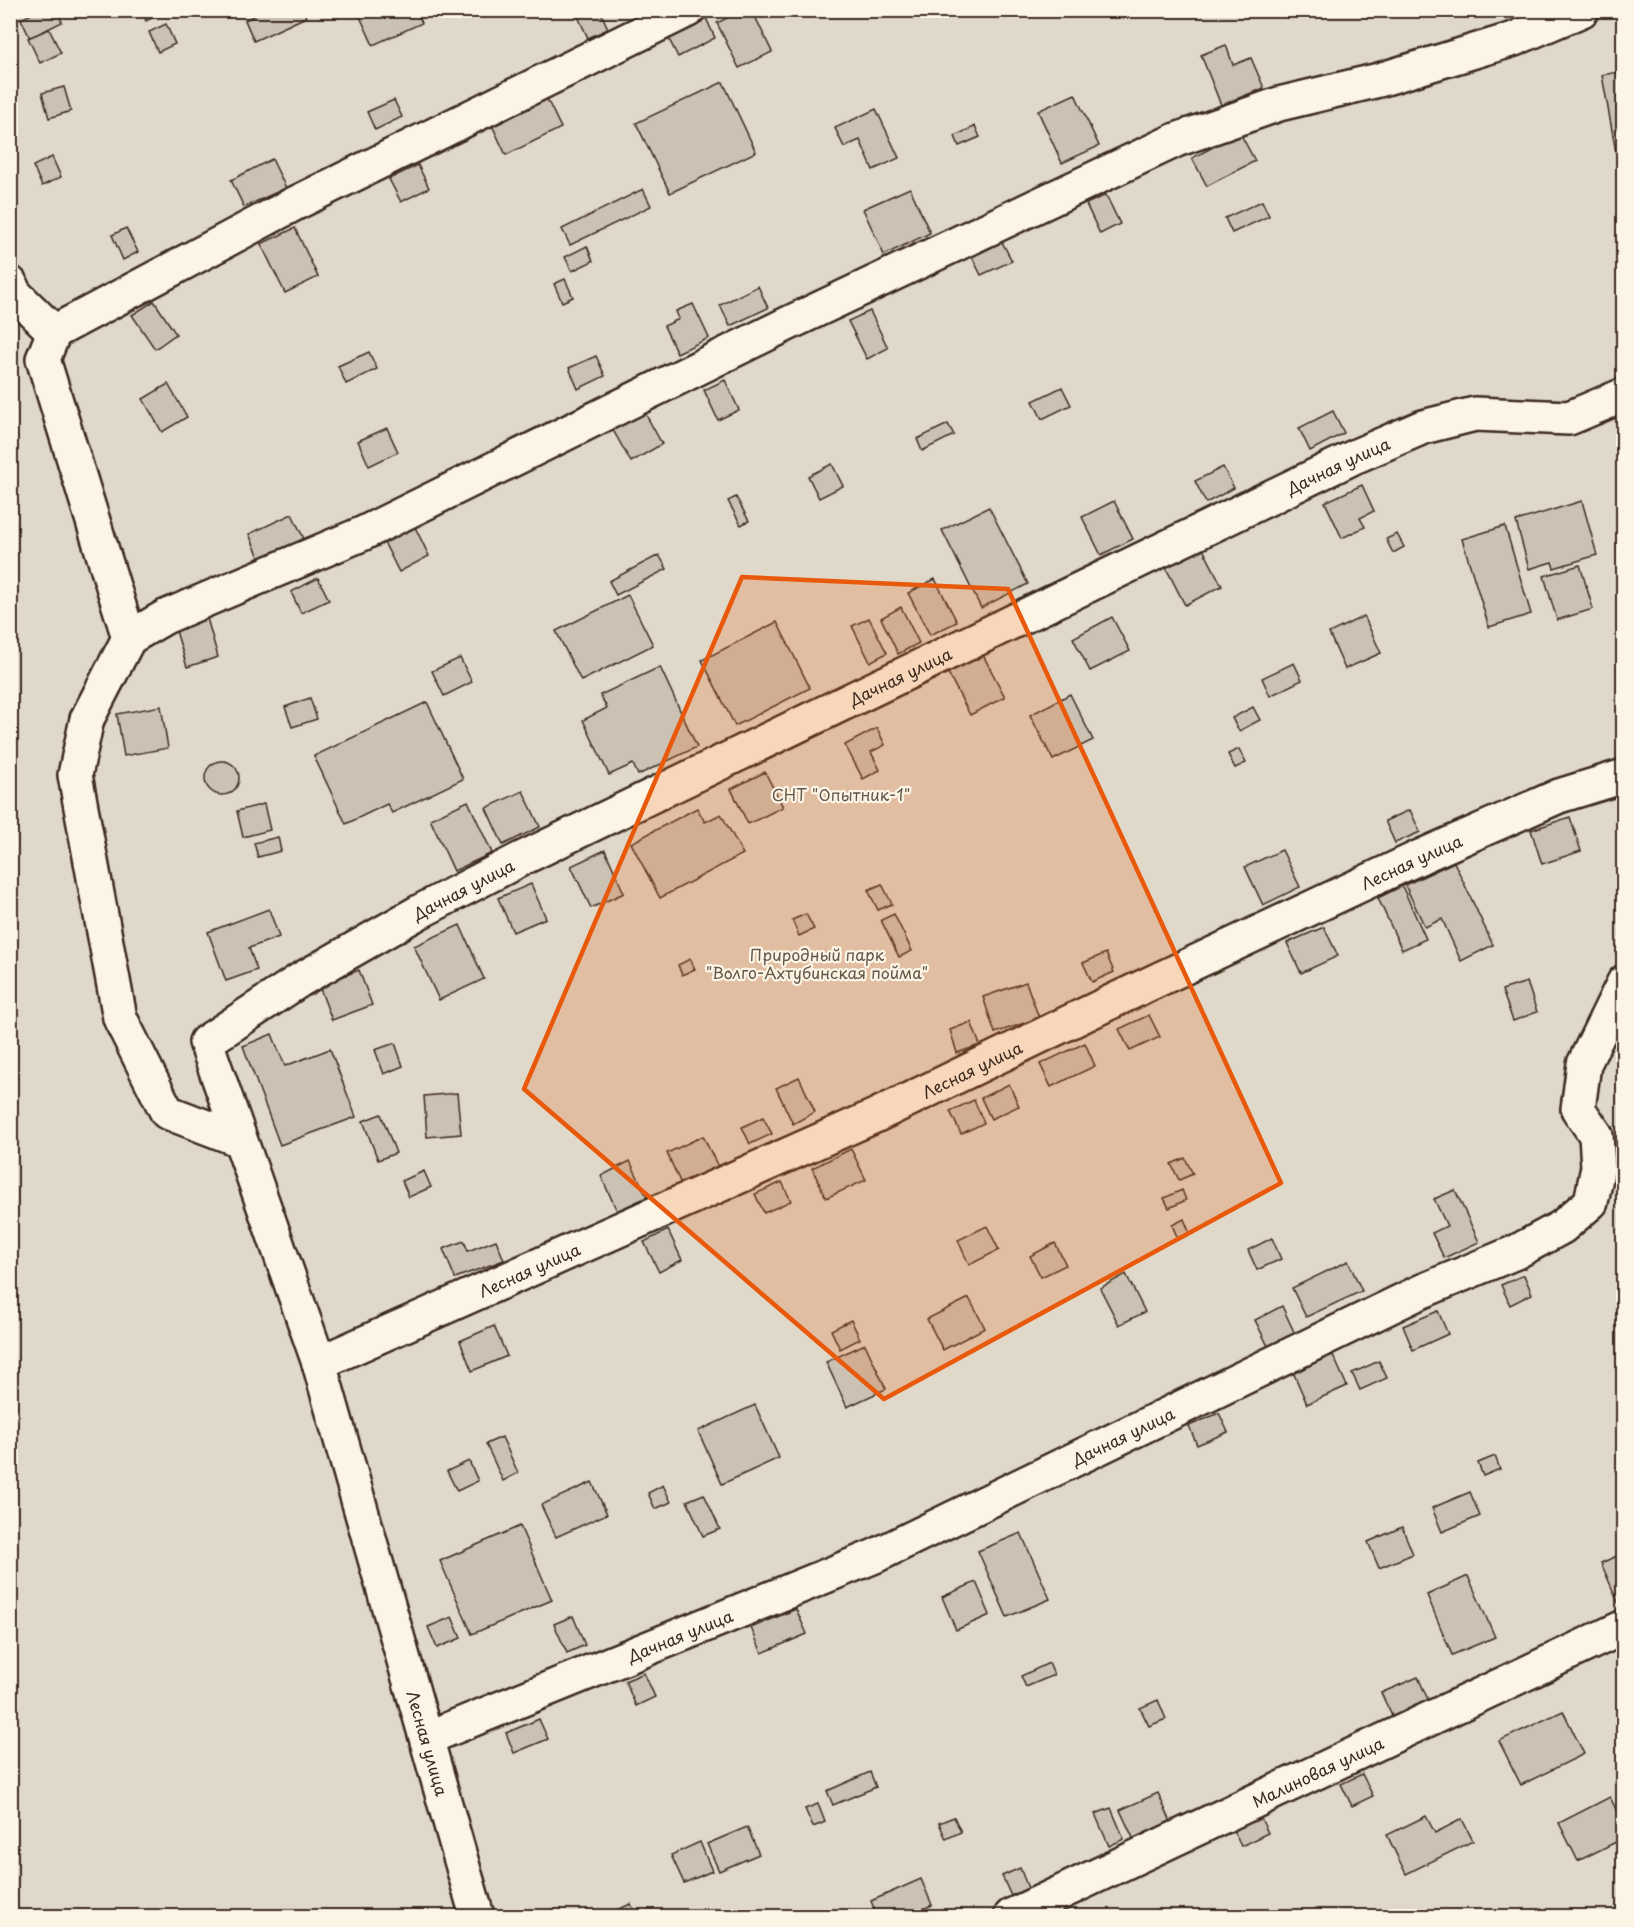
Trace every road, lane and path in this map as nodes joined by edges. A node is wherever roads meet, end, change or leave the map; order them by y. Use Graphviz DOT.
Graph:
graph roads {
  1 [pos="688,10"];
  2 [pos="1582,10"];
  3 [pos="10,283"];
  4 [pos="54,332"];
  5 [pos="1623,395"];
  6 [pos="129,638"];
  7 [pos="1623,776"];
  8 [pos="1623,982"];
  9 [pos="206,1042"];
  10 [pos="240,1140"];
  11 [pos="318,1363"];
  12 [pos="1623,1626"];
  13 [pos="427,1738"];
  14 [pos="477,1917"];
  15 [pos="1011,1917"];
  1 -- 4 [label="street"];
  2 -- 6 [label="street"];
  3 -- 4 [label="street"];
  4 -- 6 [label="street"];
  5 -- 9 [label="street, Дачная улица"];
  6 -- 10 [label="street"];
  7 -- 11 [label="street, Лесная улица"];
  8 -- 13 [label="street, Дачная улица"];
  9 -- 10 [label="street, Лесная улица"];
  10 -- 11 [label="street, Лесная улица"];
  11 -- 13 [label="street, Лесная улица"];
  12 -- 15 [label="street, Малиновая улица"];
  13 -- 14 [label="street, Лесная улица"];
}
